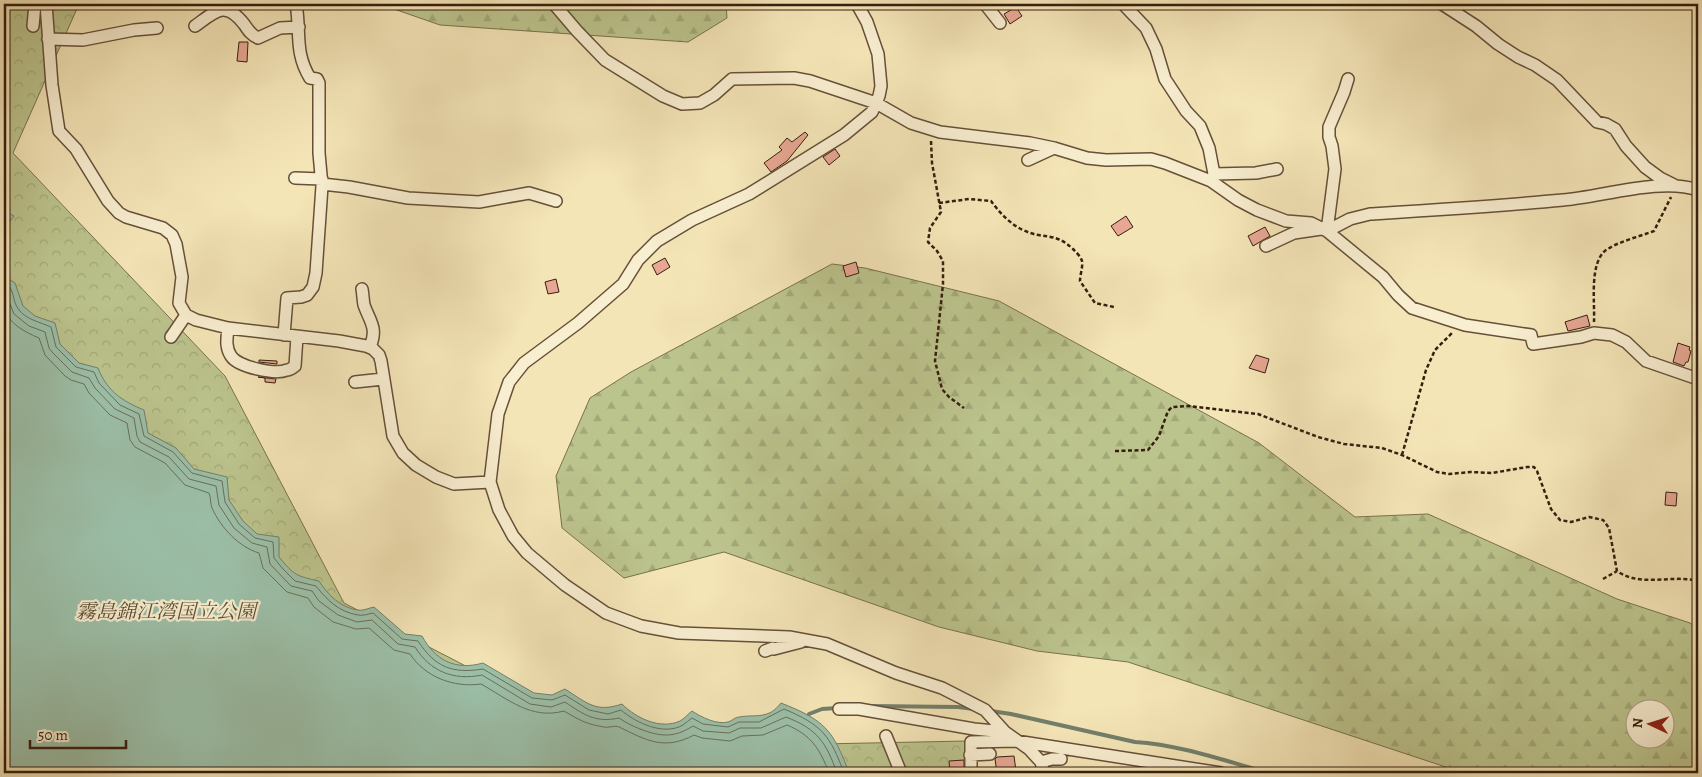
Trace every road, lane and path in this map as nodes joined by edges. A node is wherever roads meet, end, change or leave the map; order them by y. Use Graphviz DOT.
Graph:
graph roads {
  1 [pos="35,4"];
  2 [pos="46,4"];
  3 [pos="296,4"];
  4 [pos="554,4"];
  5 [pos="857,4"];
  6 [pos="985,4"];
  7 [pos="1124,4"];
  8 [pos="1442,4"];
  9 [pos="214,8"];
  10 [pos="1000,23"];
  11 [pos="33,26"];
  12 [pos="195,26"];
  13 [pos="299,27"];
  14 [pos="157,28"];
  15 [pos="48,39"];
  16 [pos="1348,79"];
  17 [pos="876,103"];
  18 [pos="930,129"];
  19 [pos="1054,148"];
  20 [pos="1028,160"];
  21 [pos="1277,169"];
  22 [pos="1212,177"];
  23 [pos="295,178"];
  24 [pos="322,182"];
  25 [pos="1676,186"];
  26 [pos="1698,190"];
  27 [pos="556,201"];
  28 [pos="939,203"];
  29 [pos="1325,230"];
  30 [pos="1266,246"];
  31 [pos="362,289"];
  32 [pos="1114,307"];
  33 [pos="186,316"];
  34 [pos="1459,323"];
  35 [pos="228,328"];
  36 [pos="1594,333"];
  37 [pos="284,335"];
  38 [pos="171,337"];
  39 [pos="297,337"];
  40 [pos="370,347"];
  41 [pos="1698,378"];
  42 [pos="383,379"];
  43 [pos="355,382"];
  44 [pos="964,408"];
  45 [pos="1115,451"];
  46 [pos="1402,455"];
  47 [pos="490,482"];
  48 [pos="1617,571"];
  49 [pos="1603,578"];
  50 [pos="1698,582"];
  51 [pos="809,640"];
  52 [pos="765,652"];
  53 [pos="839,709"];
  54 [pos="1005,732"];
  55 [pos="886,736"];
  56 [pos="1016,741"];
  57 [pos="990,754"];
  58 [pos="970,755"];
  59 [pos="1061,759"];
  60 [pos="1042,768"];
  61 [pos="901,773"];
  62 [pos="971,773"];
  63 [pos="1221,773"];
  1 -- 11 [label="street"];
  2 -- 15 [label="street"];
  3 -- 13 [label="street"];
  4 -- 17 [label="street"];
  5 -- 17 [label="street"];
  6 -- 10 [label="street"];
  7 -- 22 [label="street"];
  8 -- 25 [label="street"];
  9 -- 12 [label="street"];
  9 -- 13 [label="street"];
  13 -- 24 [label="street"];
  14 -- 15 [label="street"];
  15 -- 33 [label="street"];
  16 -- 29 [label="street"];
  17 -- 18 [label="street"];
  17 -- 47 [label="street"];
  18 -- 19 [label="street"];
  18 -- 28 [label="path"];
  19 -- 20 [label="street"];
  19 -- 22 [label="street"];
  21 -- 22 [label="street"];
  22 -- 29 [label="street"];
  23 -- 24 [label="street"];
  24 -- 27 [label="street"];
  24 -- 37 [label="street"];
  25 -- 26 [label="street"];
  25 -- 29 [label="street"];
  25 -- 36 [label="path"];
  28 -- 32 [label="path"];
  28 -- 44 [label="path"];
  29 -- 30 [label="street"];
  29 -- 34 [label="street"];
  31 -- 40 [label="street"];
  33 -- 35 [label="street"];
  33 -- 38 [label="street"];
  34 -- 36 [label="street"];
  34 -- 46 [label="path"];
  35 -- 37 [label="street"];
  35 -- 39 [label="street"];
  36 -- 41 [label="street"];
  37 -- 39 [label="street"];
  39 -- 40 [label="street"];
  40 -- 42 [label="street"];
  42 -- 43 [label="street"];
  42 -- 47 [label="street"];
  45 -- 46 [label="path"];
  46 -- 48 [label="path"];
  47 -- 51 [label="street"];
  48 -- 49 [label="path"];
  48 -- 50 [label="path"];
  51 -- 52 [label="street"];
  51 -- 54 [label="street"];
  53 -- 54 [label="street"];
  54 -- 56 [label="street"];
  55 -- 61 [label="street"];
  56 -- 58 [label="street"];
  56 -- 60 [label="street"];
  56 -- 63 [label="street"];
  57 -- 58 [label="street"];
  58 -- 62 [label="street"];
  59 -- 60 [label="street"];
}
